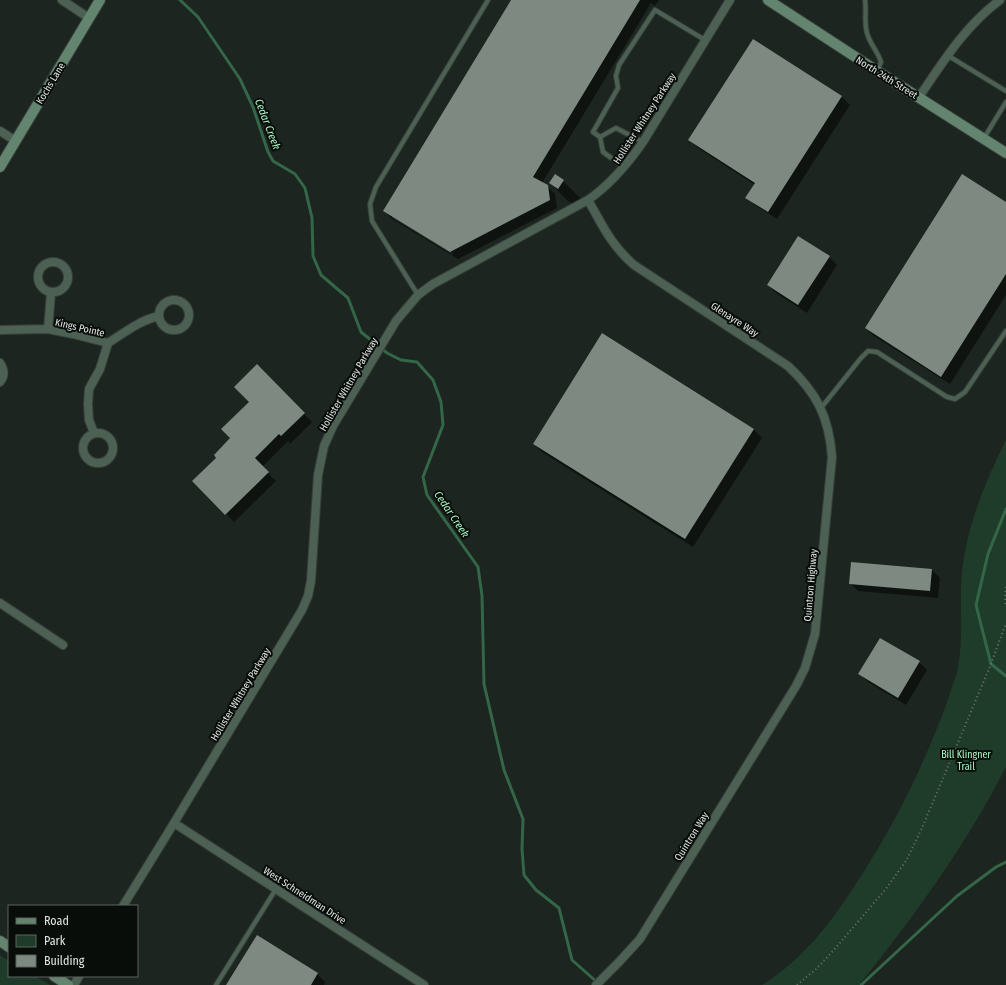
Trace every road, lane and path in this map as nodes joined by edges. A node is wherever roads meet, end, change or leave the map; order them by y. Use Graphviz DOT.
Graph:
graph roads {
  1 [pos="62,0"];
  2 [pos="100,0"];
  3 [pos="488,0"];
  4 [pos="730,0"];
  5 [pos="768,0"];
  6 [pos="865,0"];
  7 [pos="1000,0"];
  8 [pos="89,18"];
  9 [pos="705,40"];
  10 [pos="947,55"];
  11 [pos="877,71"];
  12 [pos="1006,91"];
  13 [pos="919,97"];
  14 [pos="1006,102"];
  15 [pos="0,131"];
  16 [pos="600,137"];
  17 [pos="983,138"];
  18 [pos="16,141"];
  19 [pos="643,142"];
  20 [pos="1006,153"];
  21 [pos="0,167"];
  22 [pos="624,167"];
  23 [pos="588,200"];
  24 [pos="52,293"];
  25 [pos="418,295"];
  26 [pos="159,316"];
  27 [pos="48,329"];
  28 [pos="0,330"];
  29 [pos="1006,331"];
  30 [pos="108,344"];
  31 [pos="0,363"];
  32 [pos="0,382"];
  33 [pos="821,408"];
  34 [pos="94,433"];
  35 [pos="830,478"];
  36 [pos="1006,586"];
  37 [pos="0,604"];
  38 [pos="1006,607"];
  39 [pos="1006,623"];
  40 [pos="63,645"];
  41 [pos="794,690"];
  42 [pos="174,823"];
  43 [pos="277,889"];
  44 [pos="124,905"];
  45 [pos="56,977"];
  46 [pos="68,985"];
  47 [pos="216,985"];
  48 [pos="424,985"];
  49 [pos="596,985"];
  50 [pos="797,985"];
  1 -- 8 [label="street"];
  2 -- 8 [label="main road, Kochs Lane"];
  3 -- 25 [label="lane"];
  4 -- 9 [label="street, Hollister Whitney Parkway"];
  5 -- 11 [label="main road, North 24th Street"];
  6 -- 11 [label="lane"];
  7 -- 10 [label="street"];
  8 -- 18 [label="main road, Kochs Lane"];
  9 -- 16 [label="lane"];
  9 -- 19 [label="street, Hollister Whitney Parkway"];
  10 -- 12 [label="lane"];
  10 -- 13 [label="street"];
  11 -- 13 [label="main road, North 24th Street"];
  13 -- 17 [label="main road, North 24th Street"];
  14 -- 17 [label="lane"];
  15 -- 18 [label="street"];
  16 -- 19 [label="lane"];
  16 -- 22 [label="lane"];
  17 -- 20 [label="main road, North 24th Street"];
  18 -- 21 [label="main road, Kochs Lane"];
  19 -- 22 [label="street, Hollister Whitney Parkway"];
  22 -- 23 [label="street, Hollister Whitney Parkway"];
  23 -- 25 [label="street, Hollister Whitney Parkway"];
  23 -- 33 [label="street, Glenayre Way"];
  24 -- 27 [label="street"];
  25 -- 42 [label="street, Hollister Whitney Parkway"];
  26 -- 30 [label="street"];
  27 -- 28 [label="street, Kings Pointe"];
  27 -- 30 [label="street, Kings Pointe"];
  29 -- 33 [label="lane"];
  30 -- 34 [label="street"];
  31 -- 32 [label="street"];
  33 -- 35 [label="street, Glenayre Way"];
  35 -- 41 [label="street, Quintron Highway"];
  36 -- 38 [label="path"];
  37 -- 40 [label="street"];
  39 -- 50 [label="path"];
  41 -- 49 [label="street, Quintron Way"];
  42 -- 43 [label="street, West Schneidman Drive"];
  42 -- 44 [label="street, Hollister Whitney Parkway"];
  43 -- 47 [label="lane"];
  43 -- 48 [label="street, West Schneidman Drive"];
  45 -- 46 [label="main road"];
}
